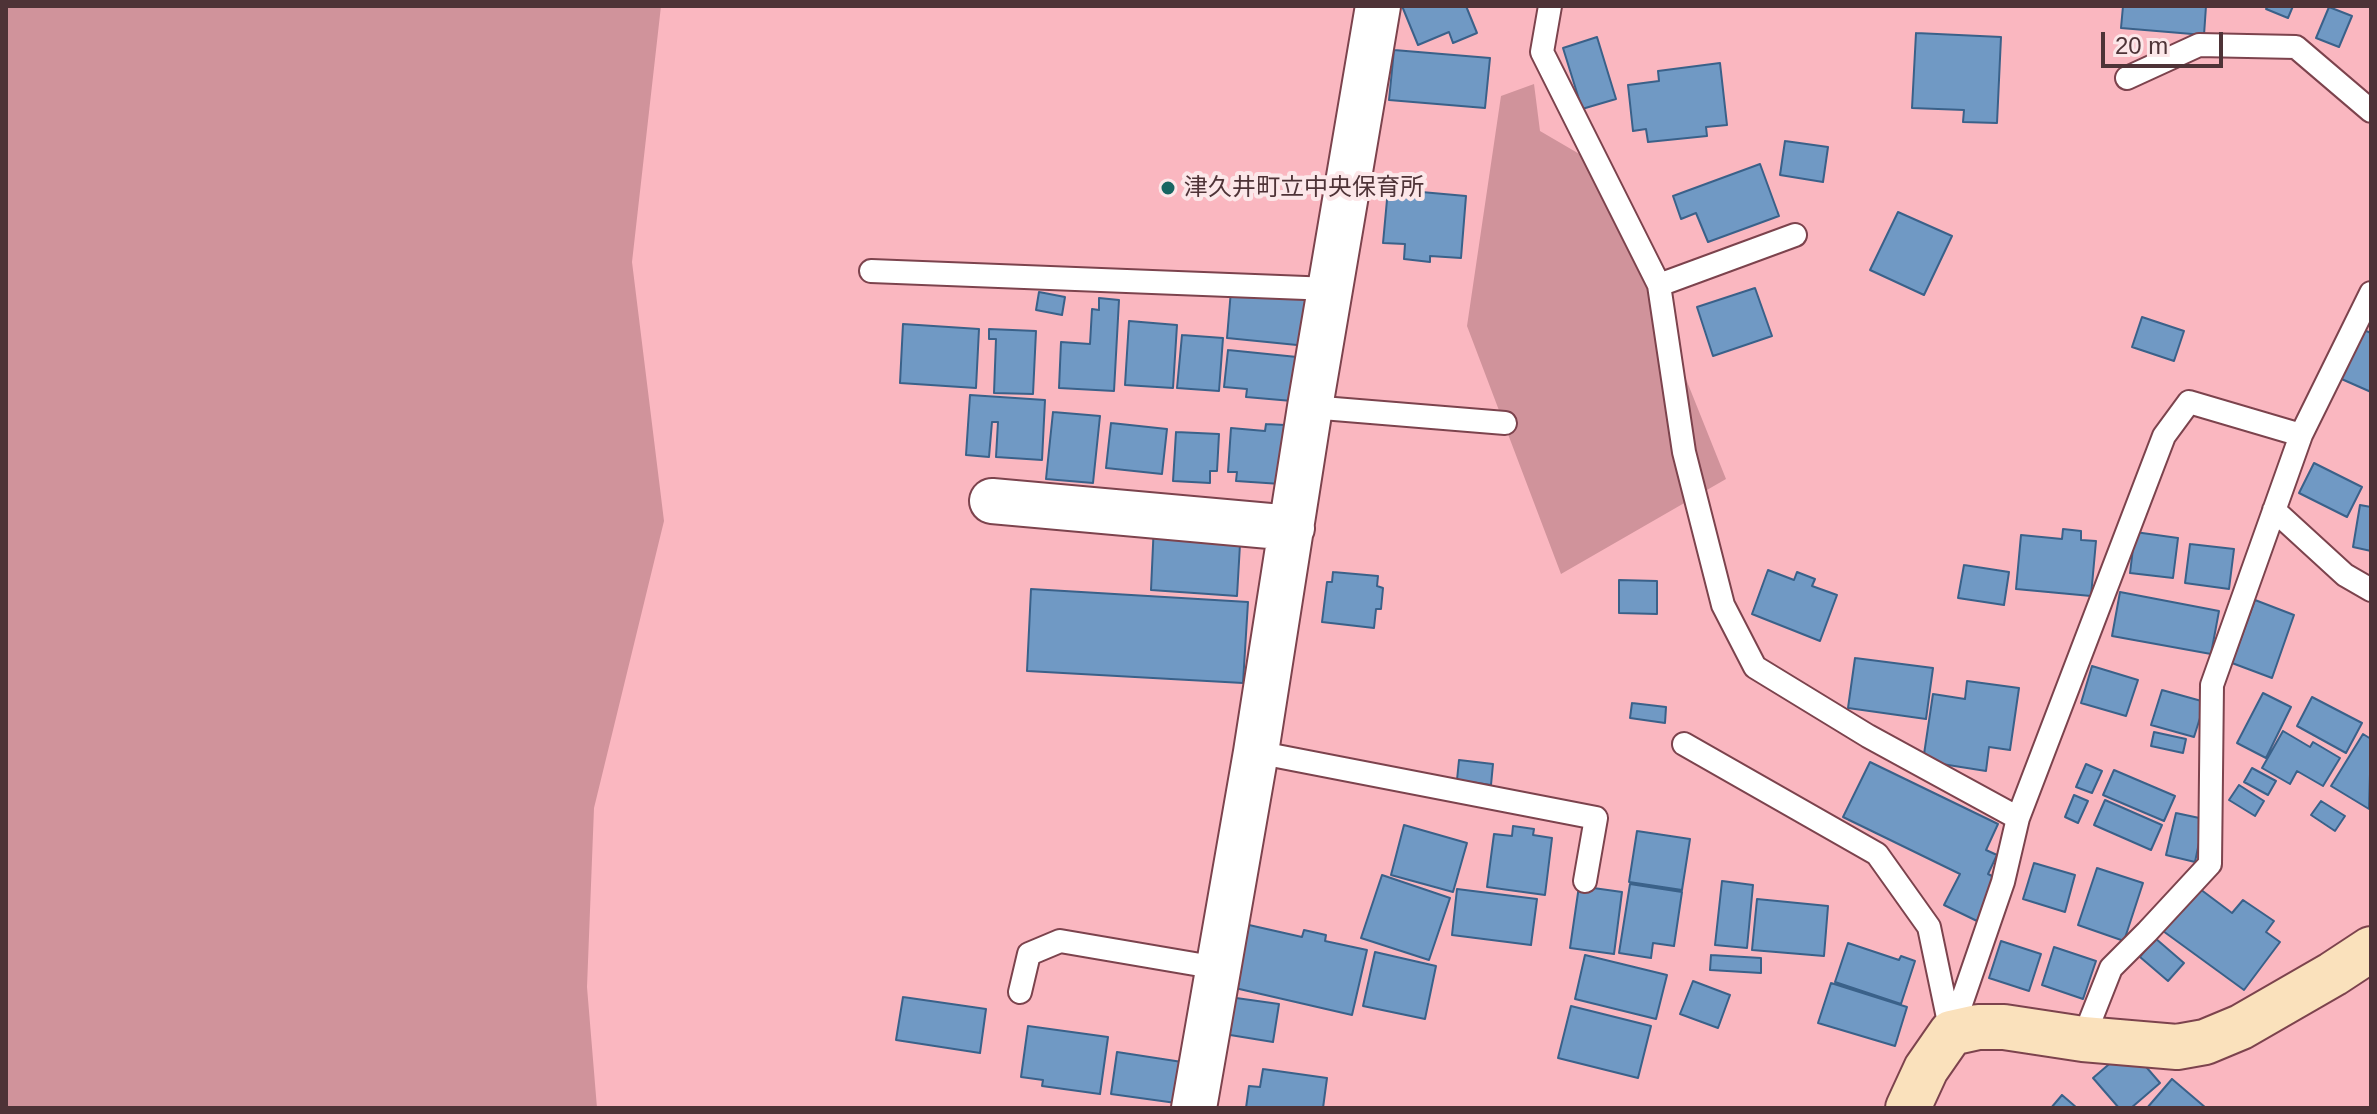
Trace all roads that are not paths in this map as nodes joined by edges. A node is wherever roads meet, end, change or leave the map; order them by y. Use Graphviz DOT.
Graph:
graph roads {
  1 [pos="1378,6"];
  2 [pos="1550,6"];
  3 [pos="2127,78"];
  4 [pos="2371,111"];
  5 [pos="1795,235"];
  6 [pos="871,271"];
  7 [pos="1659,285"];
  8 [pos="1331,289"];
  9 [pos="2371,293"];
  10 [pos="1310,407"];
  11 [pos="1505,423"];
  12 [pos="2301,435"];
  13 [pos="992,501"];
  14 [pos="2274,510"];
  15 [pos="1292,528"];
  16 [pos="2371,590"];
  17 [pos="1684,744"];
  18 [pos="1256,752"];
  19 [pos="2018,818"];
  20 [pos="1585,881"];
  21 [pos="2371,949"];
  22 [pos="1218,968"];
  23 [pos="1020,992"];
  24 [pos="1951,1033"];
  25 [pos="2083,1039"];
  26 [pos="1194,1108"];
  27 [pos="1908,1108"];
  1 -- 8 [label="street"];
  2 -- 7 [label="lane"];
  3 -- 4 [label="lane"];
  5 -- 7 [label="lane"];
  6 -- 8 [label="lane"];
  7 -- 19 [label="lane"];
  8 -- 10 [label="street"];
  9 -- 12 [label="lane"];
  10 -- 11 [label="lane"];
  10 -- 15 [label="street"];
  12 -- 14 [label="lane"];
  12 -- 19 [label="lane"];
  13 -- 15 [label="street"];
  14 -- 16 [label="lane"];
  14 -- 25 [label="lane"];
  15 -- 18 [label="street"];
  17 -- 24 [label="lane"];
  18 -- 20 [label="lane"];
  18 -- 22 [label="street"];
  19 -- 24 [label="lane"];
  21 -- 25 [label="street"];
  22 -- 23 [label="lane"];
  22 -- 26 [label="street"];
  24 -- 25 [label="street"];
  24 -- 27 [label="street"];
}
